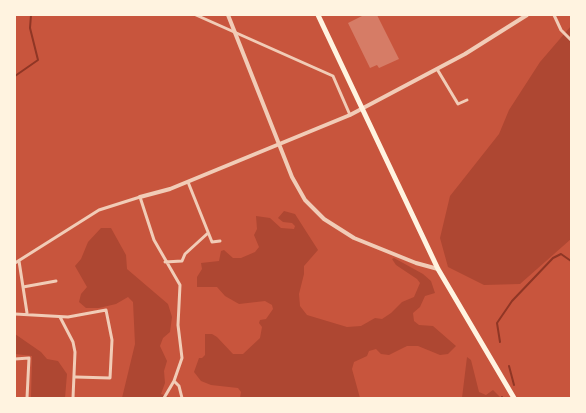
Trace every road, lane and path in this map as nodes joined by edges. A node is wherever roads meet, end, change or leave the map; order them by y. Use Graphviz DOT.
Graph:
graph roads {
  1 [pos="196,15"];
  2 [pos="228,15"];
  3 [pos="318,15"];
  4 [pos="527,15"];
  5 [pos="554,15"];
  6 [pos="234,32"];
  7 [pos="571,40"];
  8 [pos="436,69"];
  9 [pos="467,100"];
  10 [pos="363,108"];
  11 [pos="350,115"];
  12 [pos="280,146"];
  13 [pos="188,182"];
  14 [pos="140,198"];
  15 [pos="208,233"];
  16 [pos="220,241"];
  17 [pos="17,262"];
  18 [pos="165,262"];
  19 [pos="438,269"];
  20 [pos="56,281"];
  21 [pos="24,287"];
  22 [pos="27,313"];
  23 [pos="15,314"];
  24 [pos="60,317"];
  25 [pos="15,359"];
  26 [pos="76,377"];
  27 [pos="174,381"];
  28 [pos="27,398"];
  29 [pos="73,398"];
  30 [pos="164,398"];
  31 [pos="182,398"];
  32 [pos="514,398"];
  1 -- 6 [label="street"];
  2 -- 6 [label="street"];
  3 -- 10 [label="highway"];
  4 -- 8 [label="street"];
  5 -- 7 [label="street"];
  6 -- 11 [label="street"];
  6 -- 12 [label="street"];
  8 -- 9 [label="street"];
  8 -- 10 [label="street"];
  10 -- 11 [label="street"];
  10 -- 19 [label="highway"];
  11 -- 12 [label="street"];
  12 -- 13 [label="street"];
  12 -- 19 [label="street"];
  13 -- 14 [label="street"];
  13 -- 15 [label="street"];
  14 -- 17 [label="street"];
  14 -- 18 [label="street"];
  15 -- 16 [label="street"];
  15 -- 18 [label="street"];
  17 -- 21 [label="street"];
  18 -- 27 [label="street"];
  19 -- 32 [label="highway"];
  20 -- 21 [label="street"];
  21 -- 22 [label="street"];
  22 -- 23 [label="street"];
  22 -- 24 [label="street"];
  24 -- 26 [label="street"];
  24 -- 26 [label="street"];
  25 -- 28 [label="street"];
  26 -- 29 [label="street"];
  27 -- 30 [label="street"];
  27 -- 31 [label="street"];
}
